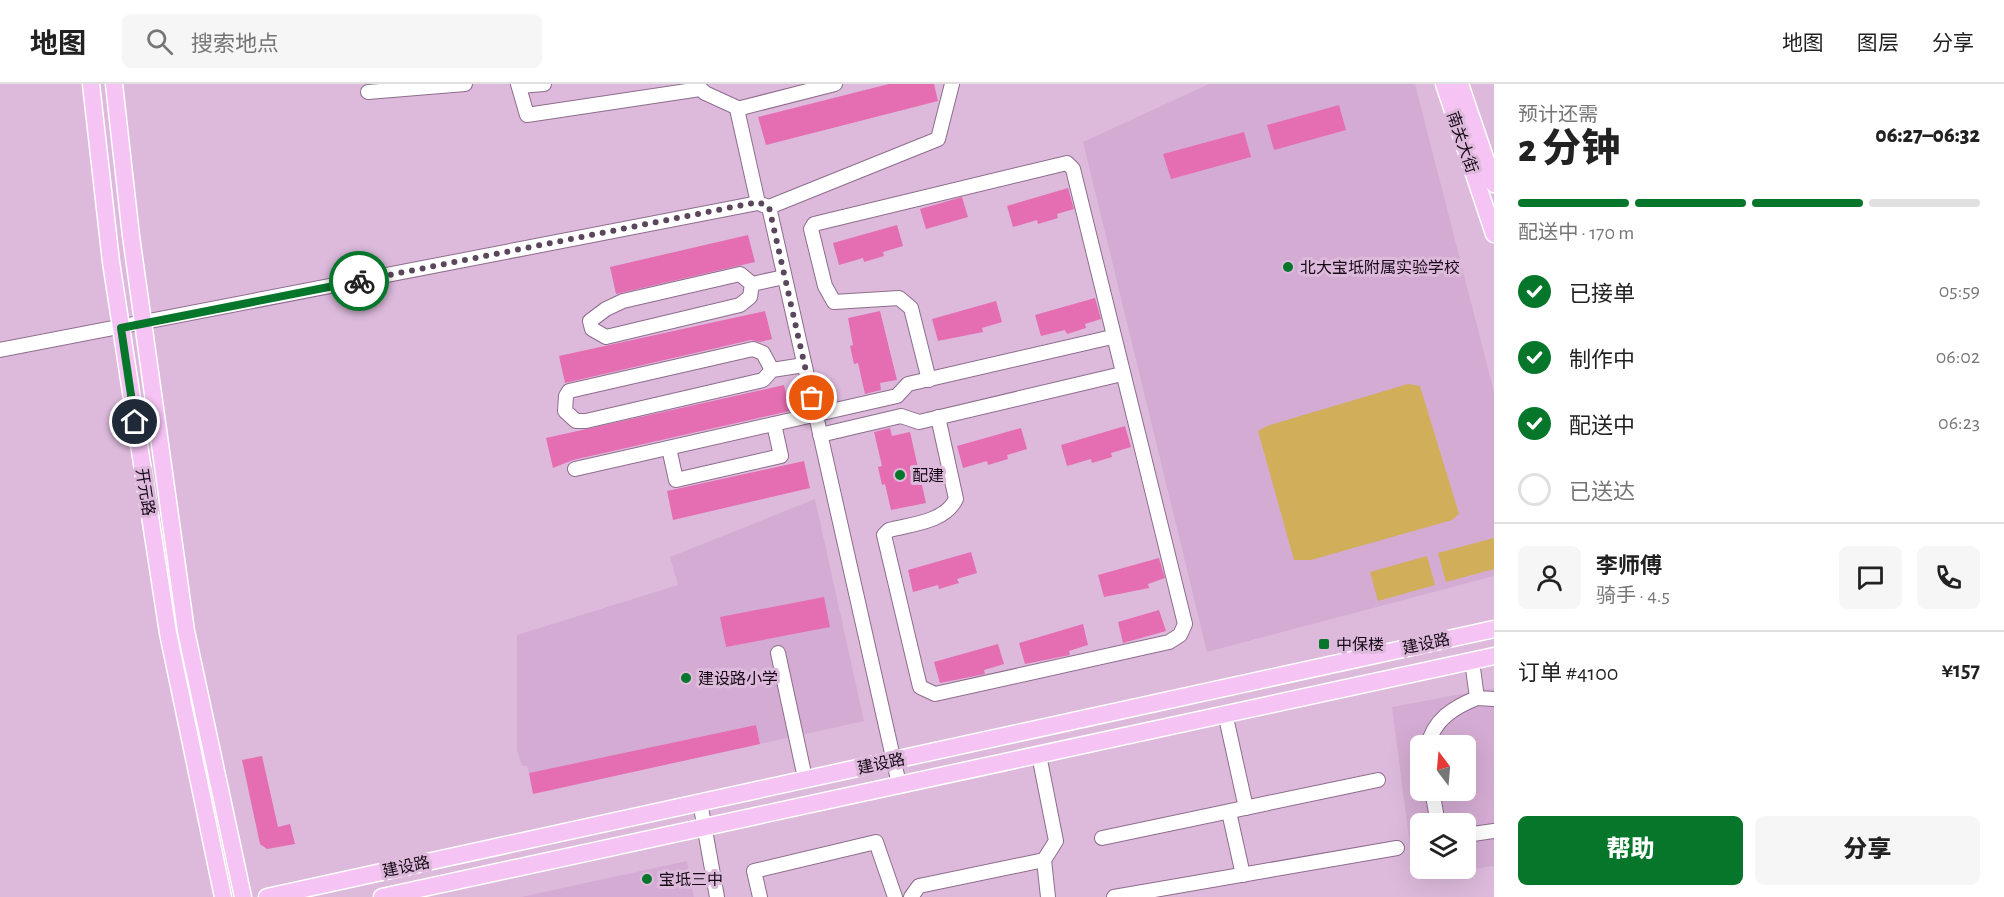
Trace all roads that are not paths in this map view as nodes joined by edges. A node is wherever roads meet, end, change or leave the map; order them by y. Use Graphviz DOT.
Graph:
graph roads {
  1 [pos="91,84"];
  2 [pos="114,84"];
  3 [pos="465,84"];
  4 [pos="544,84"];
  5 [pos="836,84"];
  6 [pos="952,84"];
  7 [pos="1444,84"];
  8 [pos="1460,84"];
  9 [pos="519,85"];
  10 [pos="698,86"];
  11 [pos="368,92"];
  12 [pos="740,109"];
  13 [pos="1494,184"];
  14 [pos="763,205"];
  15 [pos="1494,234"];
  16 [pos="784,277"];
  17 [pos="752,284"];
  18 [pos="145,323"];
  19 [pos="121,328"];
  20 [pos="1112,337"];
  21 [pos="0,350"];
  22 [pos="804,364"];
  23 [pos="772,370"];
  24 [pos="1122,374"];
  25 [pos="929,380"];
  26 [pos="897,396"];
  27 [pos="815,414"];
  28 [pos="902,416"];
  29 [pos="938,417"];
  30 [pos="774,424"];
  31 [pos="820,435"];
  32 [pos="669,448"];
  33 [pos="575,469"];
  34 [pos="1494,628"];
  35 [pos="778,653"];
  36 [pos="1494,656"];
  37 [pos="1472,661"];
  38 [pos="1477,698"];
  39 [pos="1494,699"];
  40 [pos="1225,712"];
  41 [pos="1431,735"];
  42 [pos="1039,755"];
  43 [pos="894,760"];
  44 [pos="805,778"];
  45 [pos="1378,780"];
  46 [pos="898,784"];
  47 [pos="700,802"];
  48 [pos="1246,808"];
  49 [pos="1229,812"];
  50 [pos="705,827"];
  51 [pos="1494,831"];
  52 [pos="1476,834"];
  53 [pos="1102,838"];
  54 [pos="1397,848"];
  55 [pos="1044,860"];
  56 [pos="1243,875"];
  57 [pos="223,897"];
  58 [pos="243,897"];
  59 [pos="267,897"];
  60 [pos="382,897"];
  61 [pos="717,897"];
  62 [pos="760,897"];
  63 [pos="895,897"];
  64 [pos="911,897"];
  65 [pos="1048,897"];
  66 [pos="1114,897"];
  1 -- 19 [label="main road, 开元路"];
  2 -- 18 [label="main road, 开元路"];
  3 -- 11 [label="street"];
  4 -- 9 [label="street"];
  5 -- 12 [label="street"];
  6 -- 14 [label="street"];
  7 -- 15 [label="main road, 南关大街"];
  8 -- 13 [label="main road, 南关大街"];
  9 -- 10 [label="street"];
  10 -- 12 [label="street"];
  12 -- 14 [label="street"];
  14 -- 16 [label="street"];
  14 -- 18 [label="street"];
  16 -- 17 [label="street"];
  16 -- 22 [label="street"];
  17 -- 17 [label="street"];
  18 -- 19 [label="street"];
  18 -- 58 [label="main road, 开元路"];
  19 -- 21 [label="street"];
  19 -- 57 [label="main road, 开元路"];
  20 -- 24 [label="street"];
  20 -- 25 [label="street"];
  20 -- 25 [label="street"];
  22 -- 23 [label="street"];
  22 -- 27 [label="street"];
  23 -- 23 [label="street"];
  24 -- 29 [label="street"];
  24 -- 29 [label="street"];
  25 -- 26 [label="street"];
  26 -- 27 [label="street"];
  26 -- 28 [label="street"];
  27 -- 30 [label="street"];
  27 -- 31 [label="street"];
  28 -- 29 [label="street"];
  28 -- 31 [label="street"];
  30 -- 32 [label="street"];
  30 -- 32 [label="street"];
  31 -- 43 [label="street"];
  32 -- 33 [label="street"];
  34 -- 43 [label="main road, 建设路"];
  35 -- 44 [label="street"];
  36 -- 37 [label="main road, 建设路"];
  37 -- 38 [label="street"];
  37 -- 40 [label="main road, 建设路"];
  38 -- 39 [label="street"];
  38 -- 41 [label="street"];
  40 -- 42 [label="main road, 建设路"];
  40 -- 48 [label="street"];
  42 -- 46 [label="main road, 建设路"];
  42 -- 55 [label="street"];
  43 -- 44 [label="main road, 建设路"];
  43 -- 46 [label="street"];
  44 -- 47 [label="main road, 建设路"];
  45 -- 48 [label="street"];
  46 -- 50 [label="main road, 建设路"];
  47 -- 50 [label="street"];
  47 -- 59 [label="main road, 建设路"];
  48 -- 49 [label="street"];
  49 -- 53 [label="street"];
  49 -- 56 [label="street"];
  50 -- 60 [label="main road, 建设路"];
  50 -- 61 [label="street"];
  51 -- 52 [label="street"];
  54 -- 56 [label="street"];
  55 -- 64 [label="street"];
  55 -- 65 [label="street"];
  56 -- 66 [label="street"];
  62 -- 63 [label="street"];
}
